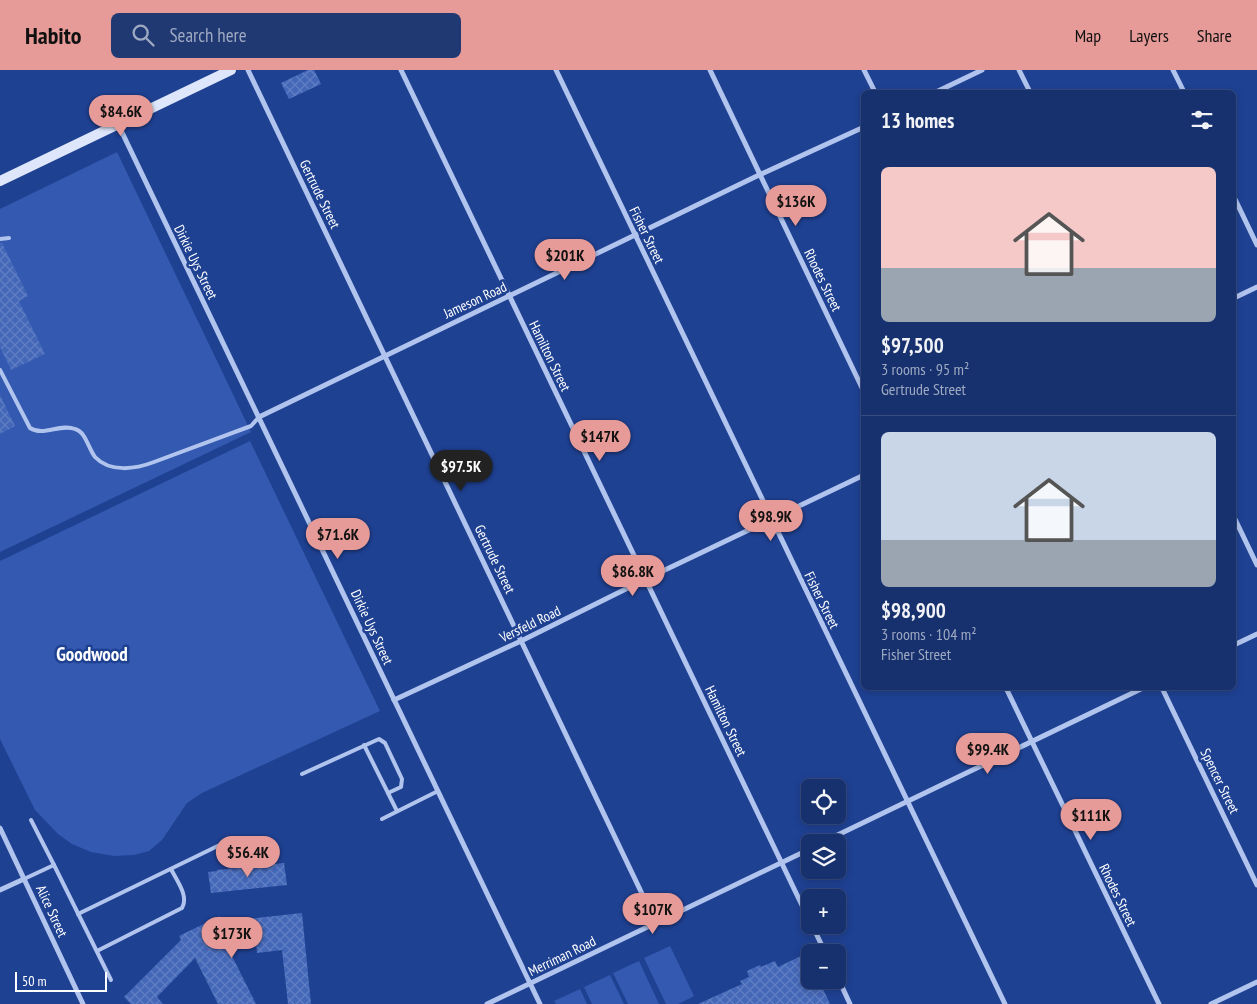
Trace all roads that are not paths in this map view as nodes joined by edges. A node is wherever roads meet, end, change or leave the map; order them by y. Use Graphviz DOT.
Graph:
graph roads {
  1 [pos="231,70"];
  2 [pos="248,70"];
  3 [pos="402,70"];
  4 [pos="556,70"];
  5 [pos="710,70"];
  6 [pos="864,70"];
  7 [pos="982,70"];
  8 [pos="1019,70"];
  9 [pos="1173,70"];
  10 [pos="874,90"];
  11 [pos="940,90"];
  12 [pos="1029,90"];
  13 [pos="1183,90"];
  14 [pos="118,124"];
  15 [pos="861,128"];
  16 [pos="759,175"];
  17 [pos="0,181"];
  18 [pos="1236,201"];
  19 [pos="635,236"];
  20 [pos="9,238"];
  21 [pos="0,239"];
  22 [pos="1257,245"];
  23 [pos="1257,287"];
  24 [pos="509,297"];
  25 [pos="1236,297"];
  26 [pos="385,356"];
  27 [pos="0,370"];
  28 [pos="861,386"];
  29 [pos="259,417"];
  30 [pos="861,476"];
  31 [pos="772,520"];
  32 [pos="1236,521"];
  33 [pos="1257,565"];
  34 [pos="646,579"];
  35 [pos="1257,634"];
  36 [pos="521,641"];
  37 [pos="1236,643"];
  38 [pos="1007,690"];
  39 [pos="1139,690"];
  40 [pos="1163,690"];
  41 [pos="394,700"];
  42 [pos="1032,743"];
  43 [pos="364,745"];
  44 [pos="302,774"];
  45 [pos="438,791"];
  46 [pos="388,793"];
  47 [pos="907,802"];
  48 [pos="397,812"];
  49 [pos="382,819"];
  50 [pos="31,820"];
  51 [pos="0,828"];
  52 [pos="840,834"];
  53 [pos="230,840"];
  54 [pos="801,853"];
  55 [pos="781,862"];
  56 [pos="54,865"];
  57 [pos="171,869"];
  58 [pos="24,879"];
  59 [pos="1257,885"];
  60 [pos="0,890"];
  61 [pos="801,903"];
  62 [pos="78,914"];
  63 [pos="656,923"];
  64 [pos="97,951"];
  65 [pos="111,980"];
  66 [pos="1257,982"];
  67 [pos="530,984"];
  68 [pos="843,989"];
  69 [pos="83,1004"];
  70 [pos="486,1004"];
  71 [pos="540,1004"];
  72 [pos="850,1004"];
  73 [pos="1005,1004"];
  74 [pos="1158,1004"];
  75 [pos="1211,1004"];
  1 -- 14 [label="street"];
  2 -- 26 [label="street, Gertrude Street"];
  3 -- 24 [label="street, Hamilton Street"];
  4 -- 19 [label="street, Fisher Street"];
  5 -- 16 [label="street, Rhodes Street"];
  6 -- 10 [label="street"];
  7 -- 11 [label="street"];
  8 -- 12 [label="street"];
  9 -- 13 [label="street"];
  14 -- 17 [label="street"];
  14 -- 29 [label="street, Dirkie Uys Street"];
  15 -- 16 [label="street, Jameson Road"];
  16 -- 19 [label="street, Jameson Road"];
  16 -- 28 [label="street, Rhodes Street"];
  18 -- 22 [label="street"];
  19 -- 24 [label="street, Jameson Road"];
  19 -- 31 [label="street, Fisher Street"];
  20 -- 21 [label="lane"];
  23 -- 25 [label="street"];
  24 -- 26 [label="street, Jameson Road"];
  24 -- 34 [label="street, Hamilton Street"];
  26 -- 29 [label="street, Jameson Road"];
  26 -- 36 [label="street, Gertrude Street"];
  27 -- 29 [label="lane"];
  29 -- 41 [label="street, Dirkie Uys Street"];
  30 -- 31 [label="street, Versfeld Road"];
  31 -- 34 [label="street, Versfeld Road"];
  31 -- 47 [label="street, Fisher Street"];
  32 -- 33 [label="street"];
  34 -- 36 [label="street, Versfeld Road"];
  34 -- 55 [label="street, Hamilton Street"];
  35 -- 37 [label="street"];
  36 -- 41 [label="street, Versfeld Road"];
  36 -- 63 [label="street, Gertrude Street"];
  38 -- 42 [label="street, Rhodes Street"];
  39 -- 42 [label="street"];
  40 -- 59 [label="street, Spencer Street"];
  41 -- 45 [label="street, Dirkie Uys Street"];
  42 -- 47 [label="street"];
  42 -- 74 [label="street, Rhodes Street"];
  43 -- 44 [label="lane"];
  43 -- 46 [label="lane"];
  43 -- 46 [label="lane"];
  45 -- 48 [label="lane"];
  45 -- 67 [label="street, Dirkie Uys Street"];
  46 -- 48 [label="lane"];
  47 -- 52 [label="street"];
  47 -- 73 [label="street, Fisher Street"];
  48 -- 49 [label="lane"];
  50 -- 56 [label="lane"];
  51 -- 58 [label="street, Alice Street"];
  53 -- 57 [label="lane"];
  54 -- 55 [label="street, Merriman Road"];
  55 -- 61 [label="street, Hamilton Street"];
  55 -- 63 [label="street, Merriman Road"];
  56 -- 58 [label="lane"];
  56 -- 62 [label="lane"];
  57 -- 62 [label="lane"];
  57 -- 64 [label="lane"];
  58 -- 60 [label="street"];
  58 -- 69 [label="street, Alice Street"];
  62 -- 64 [label="lane"];
  63 -- 67 [label="street, Merriman Road"];
  64 -- 65 [label="lane"];
  66 -- 75 [label="street"];
  67 -- 70 [label="street, Merriman Road"];
  67 -- 71 [label="street, Dirkie Uys Street"];
  68 -- 72 [label="street"];
}
